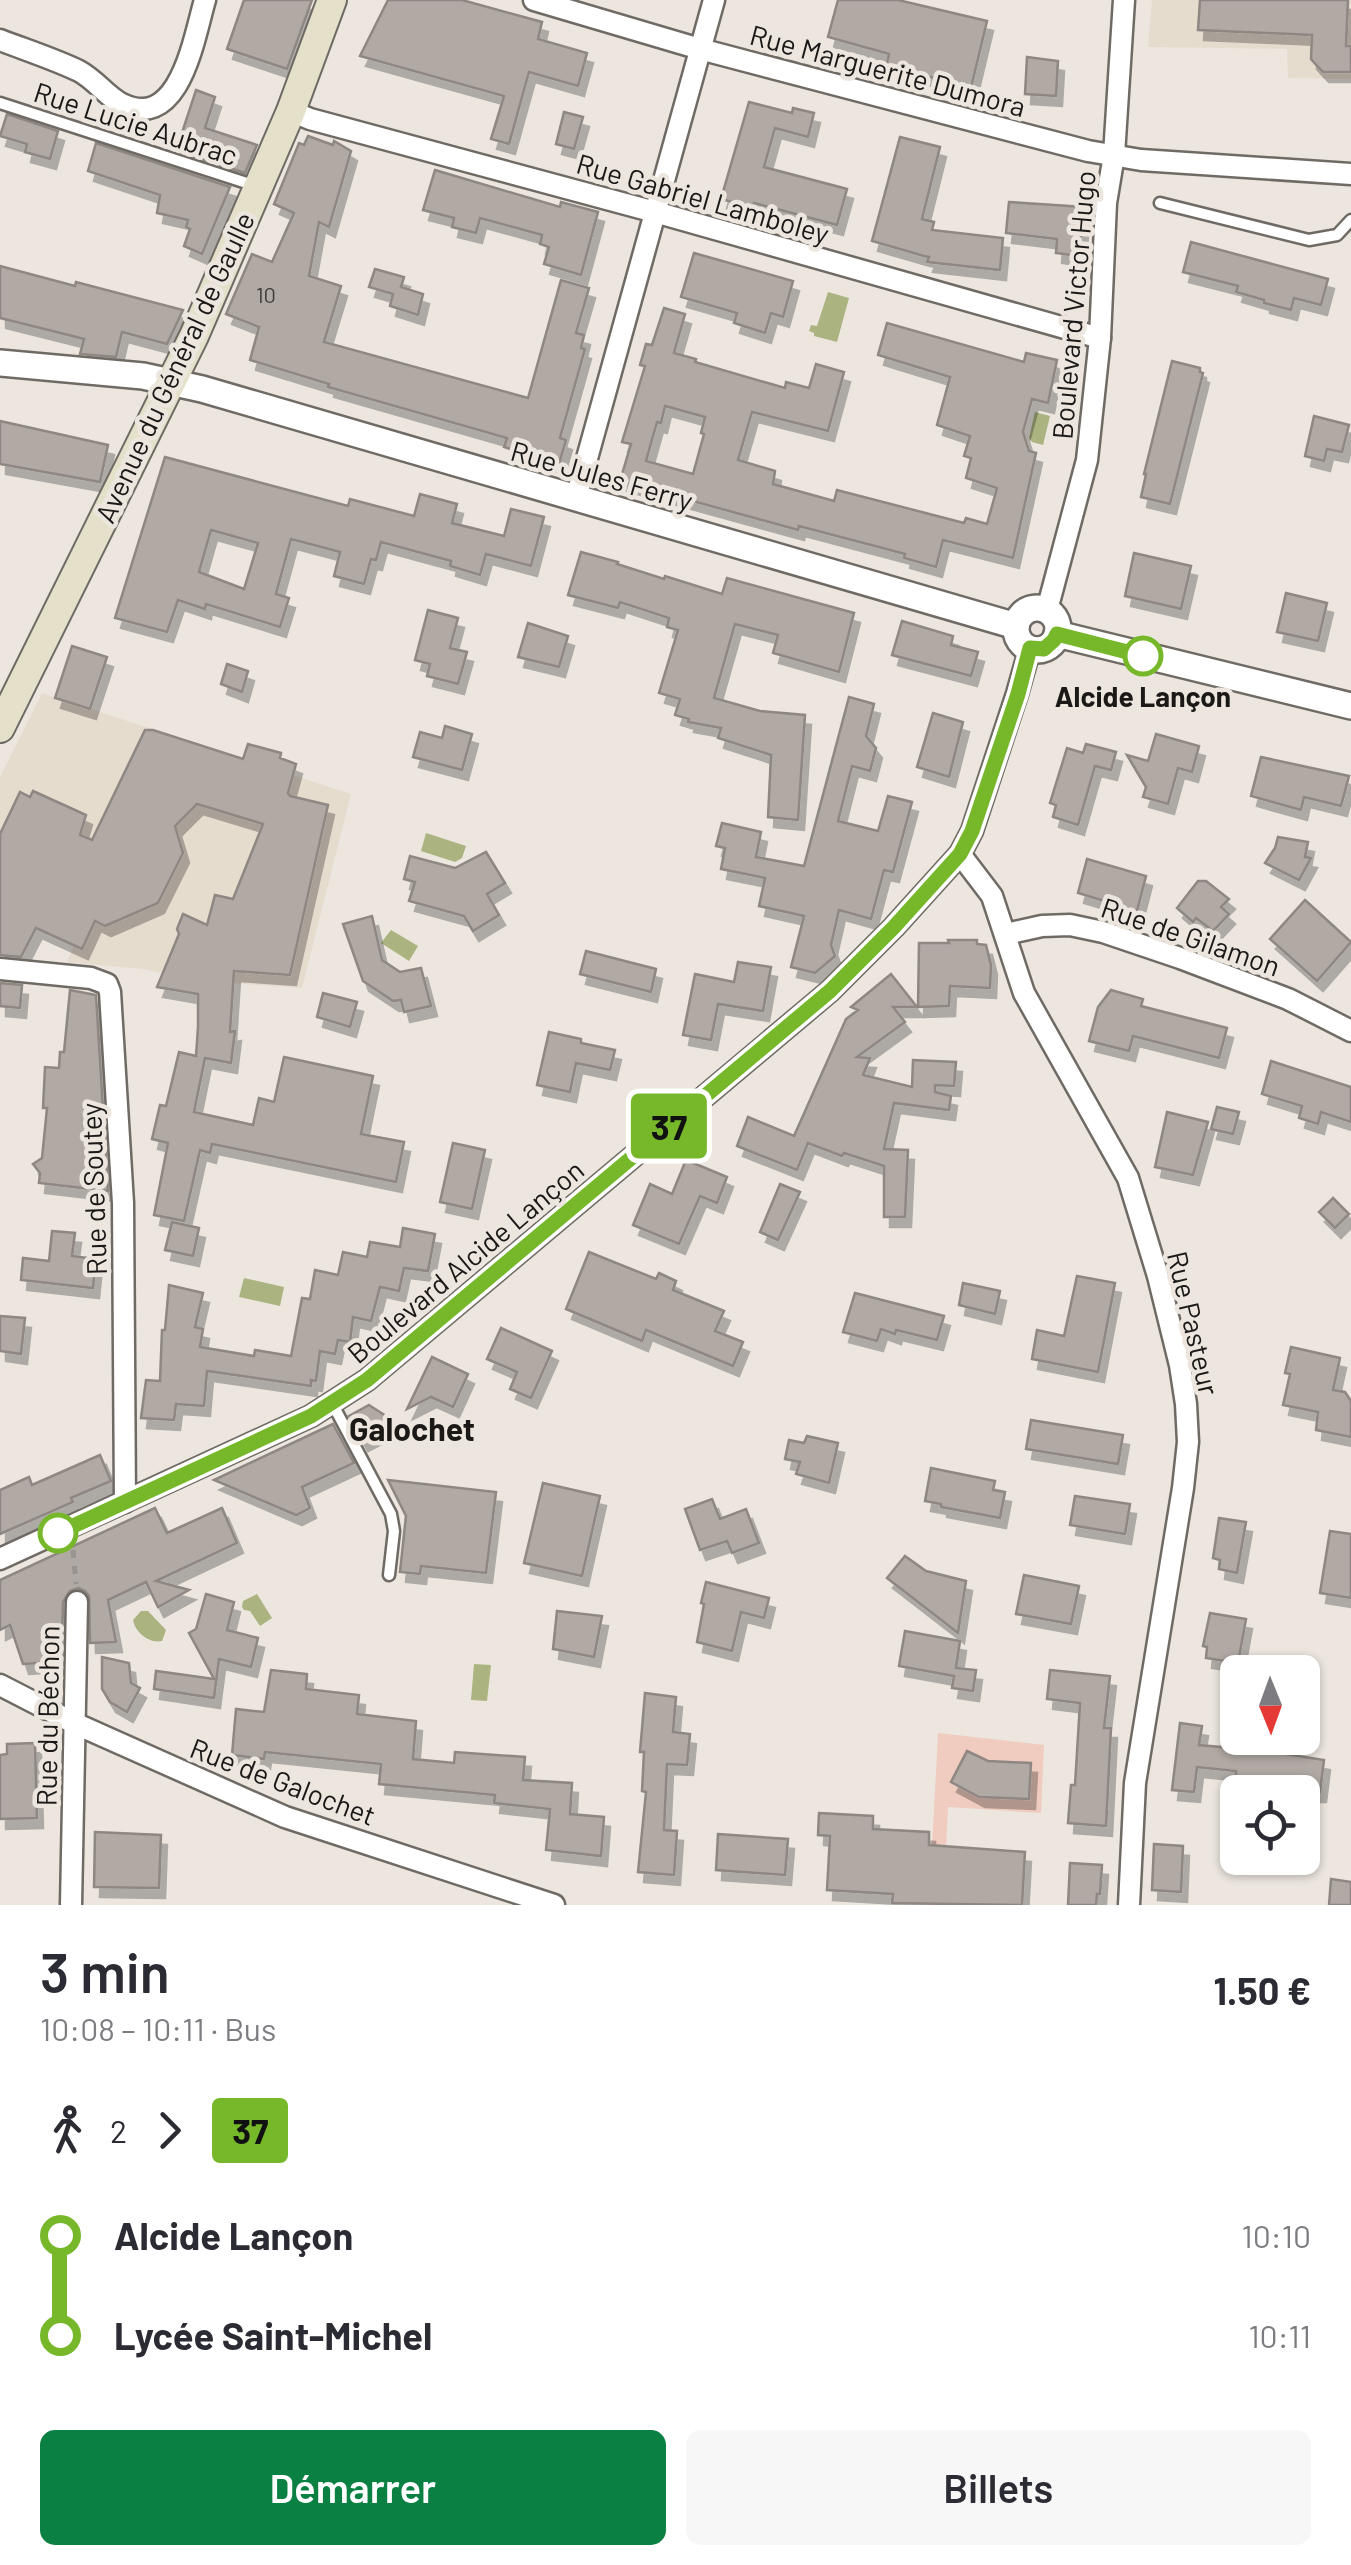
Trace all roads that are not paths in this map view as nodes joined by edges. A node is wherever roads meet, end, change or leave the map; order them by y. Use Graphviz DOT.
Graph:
graph roads {
  1 [pos="206,0"];
  2 [pos="332,0"];
  3 [pos="534,0"];
  4 [pos="714,0"];
  5 [pos="1124,0"];
  6 [pos="0,40"];
  7 [pos="700,49"];
  8 [pos="0,102"];
  9 [pos="291,111"];
  10 [pos="1114,155"];
  11 [pos="1351,174"];
  12 [pos="258,186"];
  13 [pos="1160,203"];
  14 [pos="655,212"];
  15 [pos="1351,220"];
  16 [pos="1100,338"];
  17 [pos="0,363"];
  18 [pos="171,382"];
  19 [pos="576,498"];
  20 [pos="1052,622"];
  21 [pos="1016,626"];
  22 [pos="1030,648"];
  23 [pos="1351,706"];
  24 [pos="0,728"];
  25 [pos="960,854"];
  26 [pos="1006,934"];
  27 [pos="0,970"];
  28 [pos="1351,1031"];
  29 [pos="332,1402"];
  30 [pos="125,1502"];
  31 [pos="0,1559"];
  32 [pos="389,1576"];
  33 [pos="77,1602"];
  34 [pos="0,1684"];
  35 [pos="74,1724"];
  36 [pos="71,1905"];
  37 [pos="554,1905"];
  38 [pos="1129,1905"];
  1 -- 6 [label="street"];
  2 -- 9 [label="main road, Avenue du Général de Gaulle"];
  3 -- 7 [label="street, Rue Marguerite Dumora"];
  4 -- 7 [label="street"];
  5 -- 10 [label="street, Boulevard Victor Hugo"];
  7 -- 10 [label="street, Rue Marguerite Dumora"];
  7 -- 14 [label="street"];
  8 -- 12 [label="lane, Rue Lucie Aubrac"];
  9 -- 12 [label="main road, Avenue du Général de Gaulle"];
  9 -- 14 [label="street, Rue Gabriel Lamboley"];
  10 -- 11 [label="street, Rue Marguerite Dumora"];
  10 -- 16 [label="street, Boulevard Victor Hugo"];
  12 -- 18 [label="main road, Avenue du Général de Gaulle"];
  13 -- 15 [label="lane"];
  14 -- 16 [label="street, Rue Gabriel Lamboley"];
  14 -- 19 [label="street"];
  16 -- 20 [label="street, Boulevard Victor Hugo"];
  17 -- 18 [label="street, Rue Jules Ferry"];
  18 -- 19 [label="street, Rue Jules Ferry"];
  18 -- 24 [label="main road, Avenue du Général de Gaulle"];
  19 -- 21 [label="street, Rue Jules Ferry"];
  20 -- 21 [label="street"];
  20 -- 22 [label="street"];
  20 -- 23 [label="street"];
  21 -- 22 [label="street"];
  22 -- 25 [label="street, Boulevard Alcide Lançon"];
  25 -- 26 [label="street, Rue Pasteur"];
  25 -- 29 [label="street, Boulevard Alcide Lançon"];
  26 -- 28 [label="street, Rue de Gilamon"];
  26 -- 38 [label="street, Rue Pasteur"];
  27 -- 30 [label="street, Rue de Soutey"];
  29 -- 30 [label="street, Boulevard Alcide Lançon"];
  29 -- 32 [label="lane"];
  30 -- 31 [label="street, Boulevard Alcide Lançon"];
  33 -- 35 [label="street, Rue du Béchon"];
  34 -- 35 [label="street, Rue de Galochet"];
  35 -- 36 [label="street, Rue du Béchon"];
  35 -- 37 [label="street, Rue de Galochet"];
}
